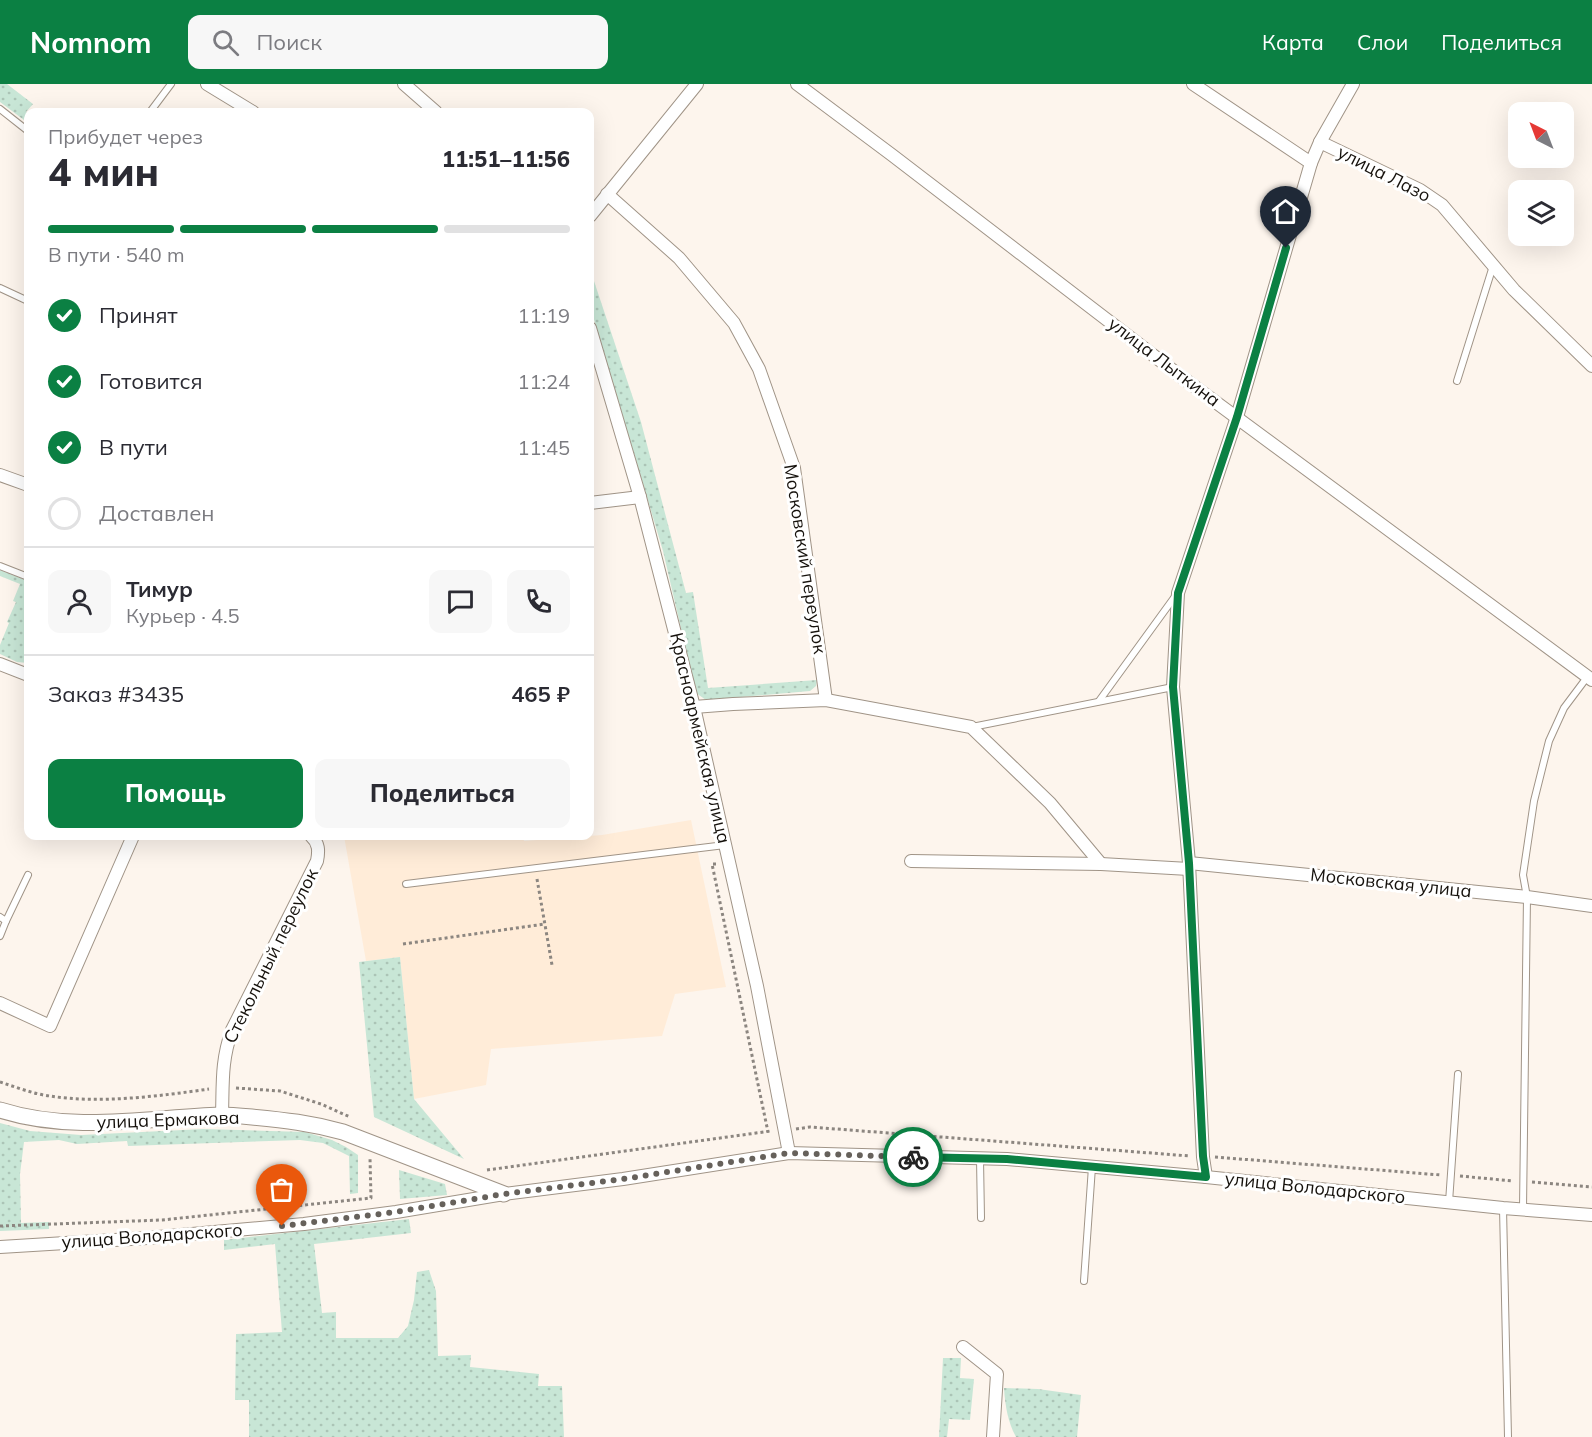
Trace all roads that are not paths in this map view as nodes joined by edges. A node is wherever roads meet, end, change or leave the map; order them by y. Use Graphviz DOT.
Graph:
graph roads {
  1 [pos="171,84"];
  2 [pos="207,84"];
  3 [pos="404,84"];
  4 [pos="697,84"];
  5 [pos="797,84"];
  6 [pos="1193,84"];
  7 [pos="1353,84"];
  8 [pos="153,108"];
  9 [pos="246,108"];
  10 [pos="431,108"];
  11 [pos="0,109"];
  12 [pos="24,128"];
  13 [pos="1320,142"];
  14 [pos="1311,163"];
  15 [pos="607,194"];
  16 [pos="594,211"];
  17 [pos="1493,265"];
  18 [pos="0,288"];
  19 [pos="24,299"];
  20 [pos="594,342"];
  21 [pos="1592,366"];
  22 [pos="1456,381"];
  23 [pos="1237,417"];
  24 [pos="0,475"];
  25 [pos="24,484"];
  26 [pos="640,497"];
  27 [pos="594,503"];
  28 [pos="0,566"];
  29 [pos="24,575"];
  30 [pos="1178,593"];
  31 [pos="0,664"];
  32 [pos="24,673"];
  33 [pos="1590,678"];
  34 [pos="1173,687"];
  35 [pos="826,700"];
  36 [pos="1099,702"];
  37 [pos="694,708"];
  38 [pos="971,728"];
  39 [pos="131,840"];
  40 [pos="315,840"];
  41 [pos="322,840"];
  42 [pos="725,845"];
  43 [pos="319,849"];
  44 [pos="911,861"];
  45 [pos="1101,864"];
  46 [pos="1189,866"];
  47 [pos="28,875"];
  48 [pos="406,884"];
  49 [pos="1527,897"];
  50 [pos="1592,906"];
  51 [pos="3,919"];
  52 [pos="0,936"];
  53 [pos="0,1003"];
  54 [pos="1458,1074"];
  55 [pos="0,1110"];
  56 [pos="222,1115"];
  57 [pos="789,1153"];
  58 [pos="980,1159"];
  59 [pos="1092,1167"];
  60 [pos="1206,1177"];
  61 [pos="504,1194"];
  62 [pos="1449,1202"];
  63 [pos="1503,1208"];
  64 [pos="1523,1210"];
  65 [pos="1592,1215"];
  66 [pos="981,1218"];
  67 [pos="0,1247"];
  68 [pos="1084,1281"];
  69 [pos="963,1347"];
  70 [pos="993,1437"];
  71 [pos="1508,1437"];
  1 -- 8 [label="lane"];
  2 -- 9 [label="street"];
  3 -- 10 [label="street"];
  4 -- 15 [label="street"];
  5 -- 23 [label="street, улица Лыткина"];
  6 -- 14 [label="street, улица Лазо"];
  7 -- 13 [label="street"];
  11 -- 12 [label="lane"];
  13 -- 14 [label="street"];
  13 -- 17 [label="street, улица Лазо"];
  14 -- 23 [label="street"];
  15 -- 16 [label="street"];
  15 -- 35 [label="street, Московский переулок"];
  17 -- 21 [label="street, улица Лазо"];
  17 -- 22 [label="lane"];
  18 -- 19 [label="lane"];
  20 -- 26 [label="street, Красноармейская улица"];
  23 -- 30 [label="street"];
  23 -- 33 [label="street, улица Лыткина"];
  24 -- 25 [label="street"];
  26 -- 27 [label="street"];
  26 -- 37 [label="street, Красноармейская улица"];
  28 -- 29 [label="lane"];
  30 -- 34 [label="street"];
  30 -- 36 [label="lane"];
  31 -- 32 [label="street"];
  33 -- 49 [label="lane"];
  34 -- 36 [label="lane"];
  34 -- 46 [label="street"];
  35 -- 37 [label="street"];
  35 -- 38 [label="street"];
  36 -- 38 [label="lane"];
  37 -- 42 [label="street, Красноармейская улица"];
  38 -- 45 [label="street"];
  39 -- 53 [label="street"];
  40 -- 43 [label="street, Стекольный переулок"];
  41 -- 43 [label="lane"];
  42 -- 48 [label="lane"];
  42 -- 57 [label="street, Красноармейская улица"];
  43 -- 56 [label="street, Стекольный переулок"];
  44 -- 45 [label="street, Московская улица"];
  45 -- 46 [label="street, Московская улица"];
  46 -- 49 [label="street, Московская улица"];
  46 -- 60 [label="street"];
  47 -- 51 [label="lane"];
  49 -- 50 [label="street, Московская улица"];
  49 -- 64 [label="lane"];
  51 -- 52 [label="lane"];
  54 -- 62 [label="lane"];
  55 -- 56 [label="street, улица Ермакова"];
  56 -- 61 [label="street, улица Ермакова"];
  57 -- 58 [label="street, улица Володарского"];
  57 -- 61 [label="street, улица Володарского"];
  58 -- 59 [label="street, улица Володарского"];
  58 -- 66 [label="lane"];
  59 -- 60 [label="street, улица Володарского"];
  59 -- 68 [label="lane"];
  60 -- 62 [label="street, улица Володарского"];
  61 -- 67 [label="street, улица Володарского"];
  62 -- 63 [label="street, улица Володарского"];
  63 -- 64 [label="street, улица Володарского"];
  63 -- 71 [label="lane"];
  64 -- 65 [label="street, улица Володарского"];
  69 -- 70 [label="street"];
}
